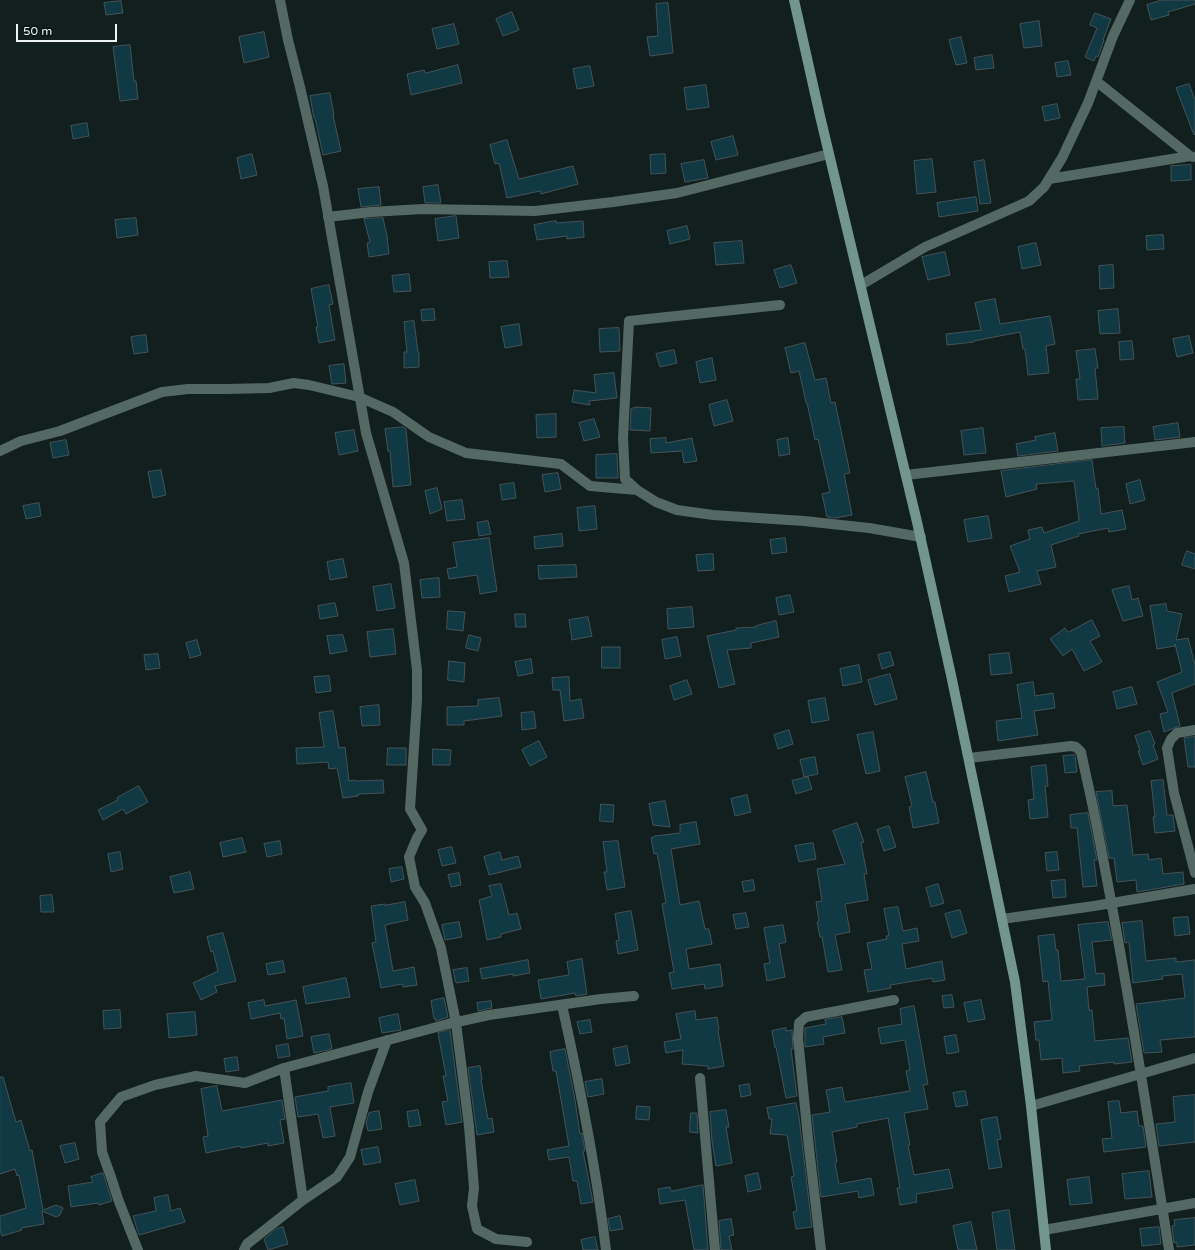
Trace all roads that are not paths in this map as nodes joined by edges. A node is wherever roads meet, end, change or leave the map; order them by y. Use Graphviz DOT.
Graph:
graph roads {
  1 [pos="280,0"];
  2 [pos="794,0"];
  3 [pos="1130,0"];
  4 [pos="1096,81"];
  5 [pos="829,154"];
  6 [pos="1192,156"];
  7 [pos="1049,179"];
  8 [pos="328,217"];
  9 [pos="860,285"];
  10 [pos="780,305"];
  11 [pos="359,397"];
  12 [pos="1195,442"];
  13 [pos="0,451"];
  14 [pos="906,475"];
  15 [pos="637,490"];
  16 [pos="921,537"];
  17 [pos="1195,730"];
  18 [pos="969,758"];
  19 [pos="1195,873"];
  20 [pos="1195,889"];
  21 [pos="1111,903"];
  22 [pos="1002,919"];
  23 [pos="634,996"];
  24 [pos="894,1000"];
  25 [pos="562,1004"];
  26 [pos="456,1022"];
  27 [pos="387,1040"];
  28 [pos="1195,1058"];
  29 [pos="284,1068"];
  30 [pos="1141,1073"];
  31 [pos="700,1078"];
  32 [pos="1031,1106"];
  33 [pos="303,1200"];
  34 [pos="1195,1203"];
  35 [pos="1162,1209"];
  36 [pos="1044,1230"];
  37 [pos="527,1242"];
  38 [pos="138,1250"];
  39 [pos="244,1250"];
  40 [pos="606,1250"];
  41 [pos="715,1250"];
  42 [pos="821,1250"];
  43 [pos="1046,1250"];
  44 [pos="1169,1250"];
  1 -- 8 [label="street"];
  2 -- 5 [label="main road"];
  3 -- 4 [label="street"];
  4 -- 6 [label="street"];
  4 -- 7 [label="street"];
  5 -- 8 [label="street"];
  5 -- 9 [label="main road"];
  6 -- 7 [label="street"];
  7 -- 9 [label="street"];
  8 -- 11 [label="street"];
  9 -- 14 [label="main road"];
  10 -- 15 [label="street"];
  11 -- 13 [label="street"];
  11 -- 15 [label="street"];
  11 -- 26 [label="street"];
  12 -- 14 [label="street"];
  14 -- 16 [label="main road"];
  15 -- 16 [label="street"];
  16 -- 18 [label="main road"];
  17 -- 19 [label="street"];
  18 -- 21 [label="street"];
  18 -- 22 [label="main road"];
  20 -- 21 [label="street"];
  21 -- 22 [label="street"];
  21 -- 30 [label="street"];
  22 -- 32 [label="main road"];
  23 -- 25 [label="street"];
  24 -- 42 [label="street"];
  25 -- 26 [label="street"];
  25 -- 40 [label="street"];
  26 -- 27 [label="street"];
  26 -- 37 [label="street"];
  27 -- 29 [label="street"];
  27 -- 33 [label="street"];
  28 -- 30 [label="street"];
  29 -- 33 [label="street"];
  29 -- 38 [label="street"];
  30 -- 32 [label="street"];
  30 -- 35 [label="street"];
  31 -- 41 [label="street"];
  32 -- 36 [label="main road"];
  33 -- 39 [label="street"];
  34 -- 35 [label="street"];
  35 -- 36 [label="street"];
  35 -- 44 [label="street"];
  36 -- 43 [label="main road"];
}
